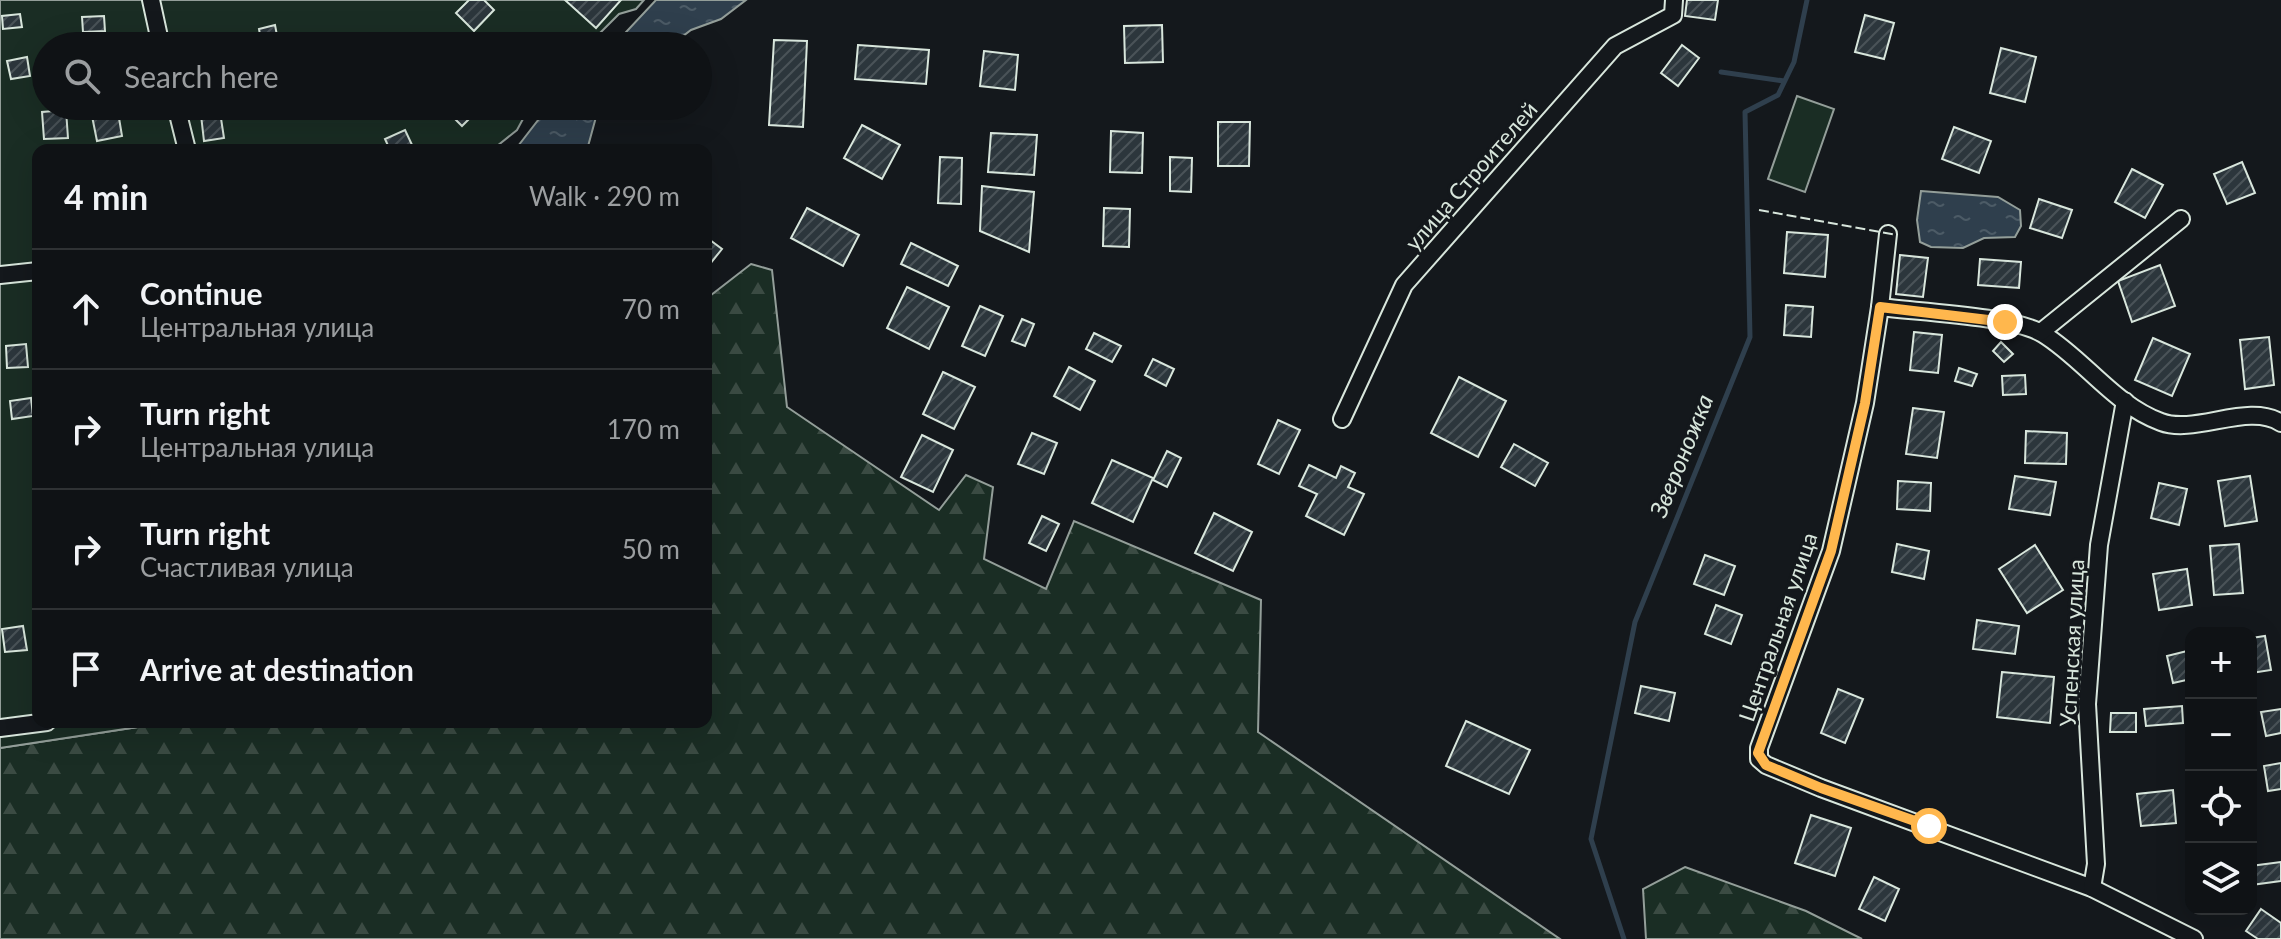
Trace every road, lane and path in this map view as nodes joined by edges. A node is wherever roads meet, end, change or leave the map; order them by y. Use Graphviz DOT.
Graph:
graph roads {
  1 [pos="151,0"];
  2 [pos="1674,0"];
  3 [pos="158,32"];
  4 [pos="180,120"];
  5 [pos="186,144"];
  6 [pos="2181,219"];
  7 [pos="1888,234"];
  8 [pos="32,272"];
  9 [pos="0,275"];
  10 [pos="1880,307"];
  11 [pos="2041,332"];
  12 [pos="2125,401"];
  13 [pos="1342,419"];
  14 [pos="2281,423"];
  15 [pos="32,724"];
  16 [pos="0,728"];
  17 [pos="2092,888"];
  18 [pos="2194,939"];
  1 -- 3 [label="street"];
  2 -- 13 [label="street, улица Строителей"];
  4 -- 5 [label="street"];
  6 -- 11 [label="street"];
  7 -- 10 [label="street, Центральная улица"];
  8 -- 9 [label="street"];
  10 -- 11 [label="street"];
  10 -- 17 [label="street, Центральная улица"];
  11 -- 12 [label="street"];
  12 -- 14 [label="street"];
  12 -- 17 [label="street, Успенская улица"];
  15 -- 16 [label="street"];
  17 -- 18 [label="street, Центральная улица"];
}
